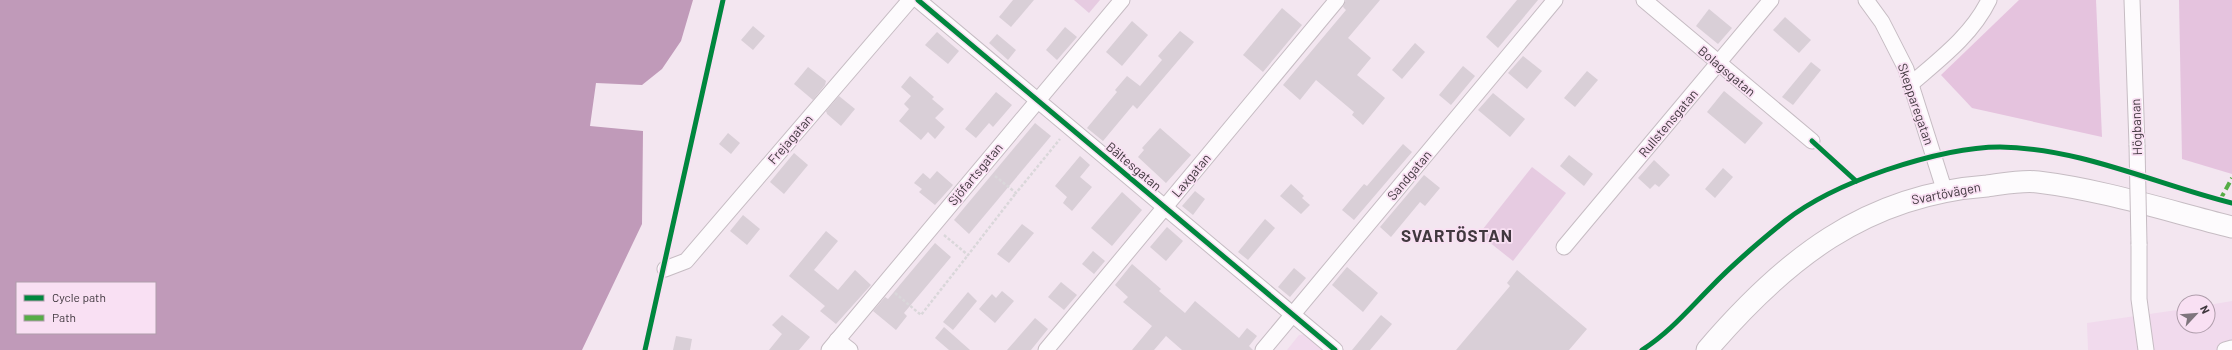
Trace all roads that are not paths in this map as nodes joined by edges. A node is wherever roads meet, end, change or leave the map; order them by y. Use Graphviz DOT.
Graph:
graph roads {
  1 [pos="910,0"];
  2 [pos="918,0"];
  3 [pos="1122,0"];
  4 [pos="1337,0"];
  5 [pos="1555,0"];
  6 [pos="1644,0"];
  7 [pos="1771,0"];
  8 [pos="1866,0"];
  9 [pos="1989,0"];
  10 [pos="2132,0"];
  11 [pos="1718,63"];
  12 [pos="1911,84"];
  13 [pos="1038,99"];
  14 [pos="1812,141"];
  15 [pos="1945,192"];
  16 [pos="1165,206"];
  17 [pos="2232,227"];
  18 [pos="1564,247"];
  19 [pos="665,269"];
  20 [pos="1293,315"];
  21 [pos="833,345"];
  22 [pos="2232,348"];
  23 [pos="1710,349"];
  24 [pos="850,350"];
  25 [pos="1046,350"];
  26 [pos="1263,350"];
  27 [pos="1336,350"];
  28 [pos="2146,350"];
  29 [pos="2225,350"];
  1 -- 19 [label="street, Frejagatan"];
  2 -- 13 [label="street, Bältesgatan"];
  3 -- 13 [label="street, Sjöfartsgatan"];
  4 -- 16 [label="street, Laxgatan"];
  5 -- 20 [label="street, Sandgatan"];
  6 -- 11 [label="street, Bolagsgatan"];
  7 -- 11 [label="street, Rullstensgatan"];
  8 -- 12 [label="street, Skepparegatan"];
  9 -- 12 [label="street"];
  10 -- 28 [label="street, Högbanan, bridge"];
  11 -- 14 [label="street, Bolagsgatan"];
  11 -- 18 [label="street, Rullstensgatan"];
  12 -- 15 [label="street, Skepparegatan"];
  13 -- 16 [label="street, Bältesgatan"];
  13 -- 21 [label="street, Sjöfartsgatan"];
  15 -- 17 [label="main road, Svartövägen"];
  15 -- 23 [label="main road, Svartövägen"];
  16 -- 20 [label="street, Bältesgatan"];
  16 -- 25 [label="street, Laxgatan"];
  20 -- 26 [label="street, Sandgatan"];
  20 -- 27 [label="street, Bältesgatan"];
  21 -- 24 [label="street"];
  22 -- 29 [label="street"];
}
